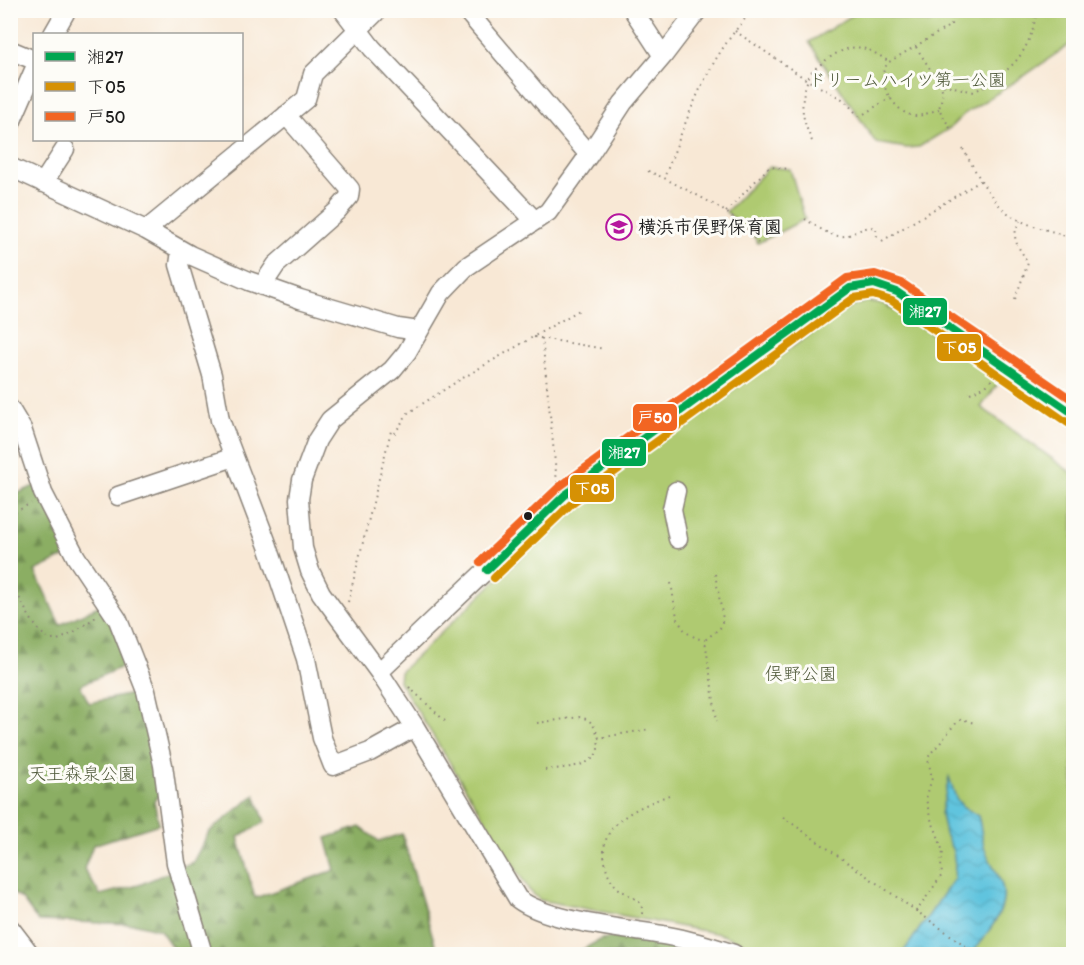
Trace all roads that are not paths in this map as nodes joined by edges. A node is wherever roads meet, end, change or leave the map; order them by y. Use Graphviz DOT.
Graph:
graph roads {
  1 [pos="62,10"];
  2 [pos="343,10"];
  3 [pos="378,10"];
  4 [pos="466,10"];
  5 [pos="633,10"];
  6 [pos="698,10"];
  7 [pos="358,31"];
  8 [pos="54,33"];
  9 [pos="10,50"];
  10 [pos="663,56"];
  11 [pos="33,60"];
  12 [pos="33,72"];
  13 [pos="286,115"];
  14 [pos="10,125"];
  15 [pos="246,138"];
  16 [pos="243,141"];
  17 [pos="65,149"];
  18 [pos="589,155"];
  19 [pos="10,167"];
  20 [pos="43,183"];
  21 [pos="535,221"];
  22 [pos="146,230"];
  23 [pos="181,251"];
  24 [pos="262,286"];
  25 [pos="419,331"];
  26 [pos="10,409"];
  27 [pos="1074,414"];
  28 [pos="234,457"];
  29 [pos="676,491"];
  30 [pos="118,496"];
  31 [pos="678,539"];
  32 [pos="379,672"];
  33 [pos="415,727"];
  34 [pos="10,928"];
  35 [pos="706,949"];
  36 [pos="30,954"];
  37 [pos="203,954"];
  38 [pos="734,954"];
  1 -- 8 [label="street"];
  2 -- 7 [label="street"];
  3 -- 7 [label="street"];
  4 -- 18 [label="street"];
  5 -- 10 [label="street"];
  6 -- 10 [label="street"];
  7 -- 13 [label="street"];
  7 -- 21 [label="street"];
  9 -- 11 [label="street"];
  10 -- 18 [label="street"];
  12 -- 14 [label="street"];
  13 -- 15 [label="street"];
  13 -- 24 [label="street"];
  16 -- 22 [label="street"];
  17 -- 20 [label="street"];
  18 -- 21 [label="street"];
  19 -- 20 [label="street"];
  20 -- 22 [label="street"];
  21 -- 25 [label="street"];
  22 -- 23 [label="street"];
  23 -- 24 [label="street"];
  23 -- 28 [label="street"];
  24 -- 25 [label="street"];
  25 -- 32 [label="street"];
  26 -- 37 [label="street"];
  27 -- 32 [label="street"];
  28 -- 30 [label="street"];
  28 -- 33 [label="street"];
  29 -- 31 [label="street"];
  32 -- 33 [label="street"];
  33 -- 35 [label="street"];
  34 -- 36 [label="street"];
  35 -- 38 [label="street"];
}
